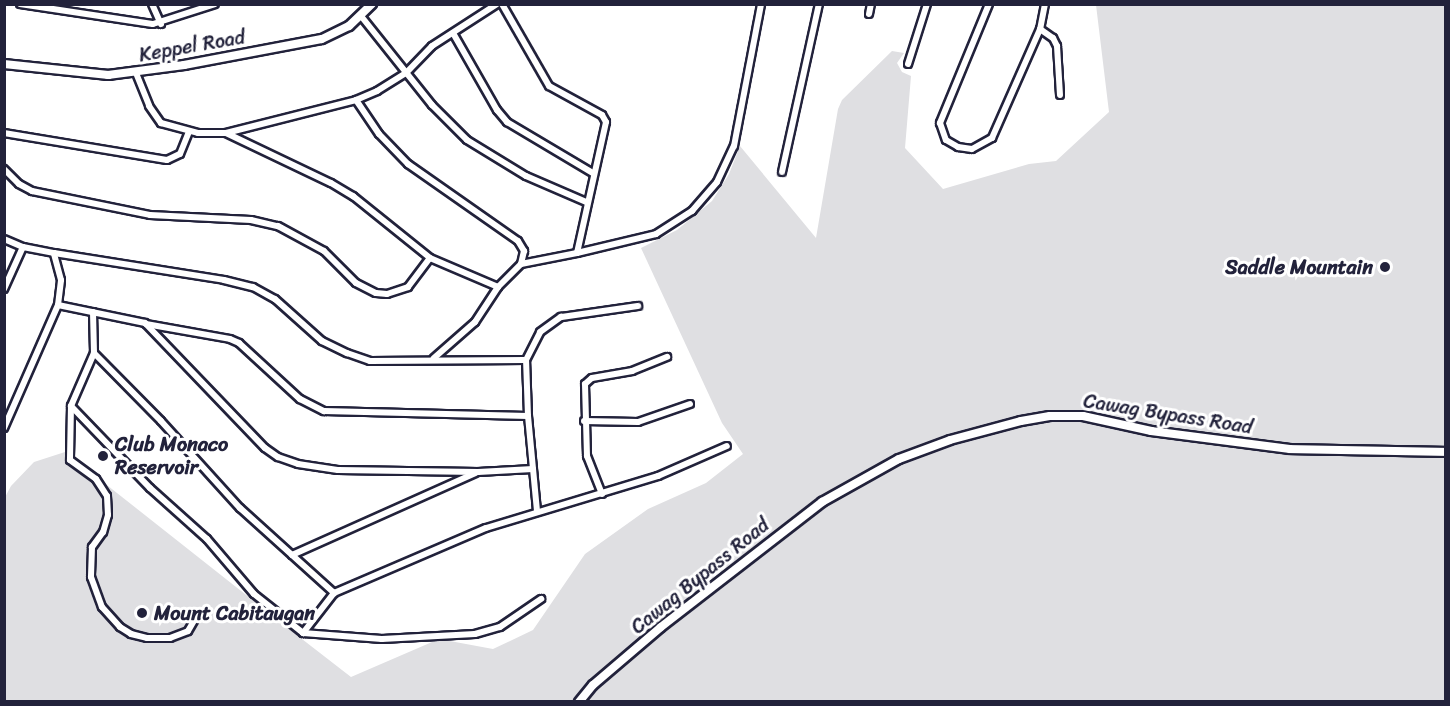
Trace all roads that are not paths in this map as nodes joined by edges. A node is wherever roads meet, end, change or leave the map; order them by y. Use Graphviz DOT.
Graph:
graph roads {
  1 [pos="20,4"];
  2 [pos="152,4"];
  3 [pos="215,4"];
  4 [pos="497,4"];
  5 [pos="502,4"];
  6 [pos="762,4"];
  7 [pos="819,4"];
  8 [pos="871,4"];
  9 [pos="927,4"];
  10 [pos="989,4"];
  11 [pos="1045,4"];
  12 [pos="33,6"];
  13 [pos="365,9"];
  14 [pos="869,14"];
  15 [pos="161,24"];
  16 [pos="1041,29"];
  17 [pos="453,33"];
  18 [pos="4,64"];
  19 [pos="908,64"];
  20 [pos="136,73"];
  21 [pos="406,73"];
  22 [pos="1060,95"];
  23 [pos="356,100"];
  24 [pos="189,132"];
  25 [pos="226,132"];
  26 [pos="4,133"];
  27 [pos="4,169"];
  28 [pos="782,172"];
  29 [pos="593,173"];
  30 [pos="586,202"];
  31 [pos="4,239"];
  32 [pos="23,247"];
  33 [pos="54,253"];
  34 [pos="577,253"];
  35 [pos="430,258"];
  36 [pos="521,264"];
  37 [pos="498,287"];
  38 [pos="4,289"];
  39 [pos="58,305"];
  40 [pos="638,306"];
  41 [pos="93,312"];
  42 [pos="145,323"];
  43 [pos="94,353"];
  44 [pos="667,357"];
  45 [pos="433,359"];
  46 [pos="526,360"];
  47 [pos="690,404"];
  48 [pos="71,406"];
  49 [pos="528,416"];
  50 [pos="584,421"];
  51 [pos="4,429"];
  52 [pos="727,446"];
  53 [pos="1446,452"];
  54 [pos="533,469"];
  55 [pos="478,472"];
  56 [pos="602,494"];
  57 [pos="537,511"];
  58 [pos="292,555"];
  59 [pos="334,593"];
  60 [pos="542,599"];
  61 [pos="195,619"];
  62 [pos="303,633"];
  63 [pos="579,702"];
  1 -- 12 [label="street"];
  2 -- 15 [label="street"];
  3 -- 15 [label="street"];
  4 -- 17 [label="street"];
  5 -- 29 [label="street"];
  6 -- 34 [label="street"];
  7 -- 28 [label="street"];
  8 -- 14 [label="street"];
  9 -- 19 [label="street"];
  10 -- 16 [label="street"];
  11 -- 16 [label="street"];
  12 -- 15 [label="street"];
  13 -- 20 [label="street, Keppel Road"];
  13 -- 21 [label="street"];
  16 -- 22 [label="street"];
  17 -- 21 [label="street"];
  17 -- 29 [label="street"];
  18 -- 20 [label="street, Keppel Road"];
  20 -- 24 [label="street"];
  21 -- 23 [label="street"];
  21 -- 30 [label="street"];
  23 -- 25 [label="street"];
  23 -- 36 [label="street"];
  24 -- 25 [label="street"];
  24 -- 26 [label="street"];
  25 -- 35 [label="street"];
  27 -- 35 [label="street"];
  29 -- 30 [label="street"];
  30 -- 34 [label="street"];
  31 -- 32 [label="street"];
  32 -- 33 [label="street"];
  32 -- 38 [label="street"];
  33 -- 39 [label="street"];
  33 -- 45 [label="street"];
  34 -- 36 [label="street"];
  35 -- 37 [label="street"];
  36 -- 37 [label="street"];
  37 -- 45 [label="street"];
  39 -- 41 [label="street"];
  39 -- 51 [label="street"];
  40 -- 46 [label="street"];
  41 -- 42 [label="street"];
  41 -- 43 [label="street"];
  42 -- 49 [label="street"];
  42 -- 55 [label="street"];
  43 -- 48 [label="street"];
  43 -- 58 [label="street"];
  44 -- 50 [label="street"];
  45 -- 46 [label="street"];
  46 -- 49 [label="street"];
  47 -- 50 [label="street"];
  48 -- 61 [label="street"];
  48 -- 62 [label="street"];
  49 -- 54 [label="street"];
  50 -- 56 [label="street"];
  52 -- 56 [label="street"];
  53 -- 63 [label="street, Cawag Bypass Road"];
  54 -- 55 [label="street"];
  54 -- 57 [label="street"];
  55 -- 58 [label="street"];
  56 -- 57 [label="street"];
  57 -- 59 [label="street"];
  58 -- 59 [label="street"];
  59 -- 62 [label="street"];
  60 -- 62 [label="street"];
}
